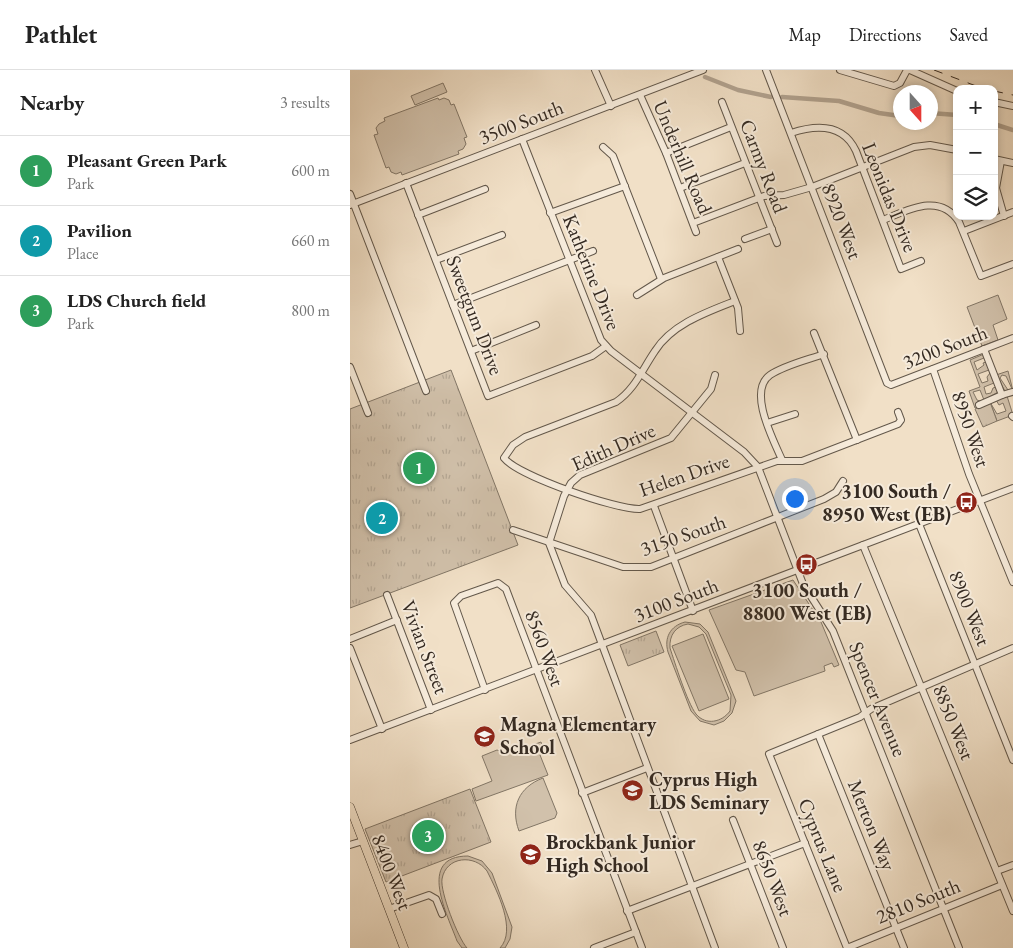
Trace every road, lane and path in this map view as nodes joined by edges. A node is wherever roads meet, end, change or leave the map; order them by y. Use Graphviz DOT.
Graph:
graph roads {
  1 [pos="595,70"];
  2 [pos="766,70"];
  3 [pos="840,70"];
  4 [pos="908,70"];
  5 [pos="700,71"];
  6 [pos="953,89"];
  7 [pos="640,95"];
  8 [pos="722,102"];
  9 [pos="998,103"];
  10 [pos="611,106"];
  11 [pos="1013,106"];
  12 [pos="732,127"];
  13 [pos="791,133"];
  14 [pos="522,140"];
  15 [pos="603,147"];
  16 [pos="953,149"];
  17 [pos="666,153"];
  18 [pos="998,160"];
  19 [pos="745,162"];
  20 [pos="1013,163"];
  21 [pos="862,167"];
  22 [pos="997,175"];
  23 [pos="406,184"];
  24 [pos="625,186"];
  25 [pos="812,187"];
  26 [pos="680,188"];
  27 [pos="485,189"];
  28 [pos="350,194"];
  29 [pos="760,198"];
  30 [pos="352,204"];
  31 [pos="1013,212"];
  32 [pos="550,213"];
  33 [pos="418,215"];
  34 [pos="1004,216"];
  35 [pos="883,220"];
  36 [pos="693,223"];
  37 [pos="772,229"];
  38 [pos="964,231"];
  39 [pos="696,232"];
  40 [pos="502,235"];
  41 [pos="745,239"];
  42 [pos="777,243"];
  43 [pos="738,249"];
  44 [pos="593,251"];
  45 [pos="718,257"];
  46 [pos="436,260"];
  47 [pos="568,260"];
  48 [pos="921,261"];
  49 [pos="1013,264"];
  50 [pos="661,279"];
  51 [pos="638,295"];
  52 [pos="735,301"];
  53 [pos="453,305"];
  54 [pos="536,325"];
  55 [pos="740,331"];
  56 [pos="814,332"];
  57 [pos="1013,338"];
  58 [pos="606,346"];
  59 [pos="984,349"];
  60 [pos="471,351"];
  61 [pos="824,354"];
  62 [pos="350,367"];
  63 [pos="933,369"];
  64 [pos="642,374"];
  65 [pos="715,375"];
  66 [pos="352,377"];
  67 [pos="888,384"];
  68 [pos="426,391"];
  69 [pos="1012,392"];
  70 [pos="1002,396"];
  71 [pos="979,404"];
  72 [pos="898,412"];
  73 [pos="368,413"];
  74 [pos="692,413"];
  75 [pos="795,414"];
  76 [pos="767,422"];
  77 [pos="857,440"];
  78 [pos="782,460"];
  79 [pos="758,467"];
  80 [pos="843,481"];
  81 [pos="1013,488"];
  82 [pos="567,489"];
  83 [pos="980,501"];
  84 [pos="654,506"];
  85 [pos="778,519"];
  86 [pos="919,524"];
  87 [pos="513,530"];
  88 [pos="549,543"];
  89 [pos="863,545"];
  90 [pos="673,558"];
  91 [pos="798,571"];
  92 [pos="1013,582"];
  93 [pos="388,596"];
  94 [pos="694,611"];
  95 [pos="397,620"];
  96 [pos="350,639"];
  97 [pos="601,646"];
  98 [pos="350,648"];
  99 [pos="1013,648"];
  100 [pos="974,663"];
  101 [pos="536,670"];
  102 [pos="922,686"];
  103 [pos="485,690"];
  104 [pos="431,710"];
  105 [pos="866,714"];
  106 [pos="382,729"];
  107 [pos="818,734"];
  108 [pos="350,740"];
  109 [pos="1013,760"];
  110 [pos="648,768"];
  111 [pos="582,794"];
  112 [pos="350,807"];
  113 [pos="733,820"];
  114 [pos="363,841"];
  115 [pos="804,843"];
  116 [pos="350,845"];
  117 [pos="750,864"];
  118 [pos="1013,865"];
  119 [pos="997,871"];
  120 [pos="1002,885"];
  121 [pos="692,886"];
  122 [pos="389,909"];
  123 [pos="944,909"];
  124 [pos="627,911"];
  125 [pos="1013,911"];
  126 [pos="442,914"];
  127 [pos="895,928"];
  128 [pos="636,932"];
  129 [pos="404,948"];
  130 [pos="594,948"];
  131 [pos="642,948"];
  132 [pos="715,948"];
  133 [pos="783,948"];
  134 [pos="847,948"];
  135 [pos="904,948"];
  136 [pos="959,948"];
  1 -- 10 [label="street"];
  2 -- 13 [label="street, 8920 West"];
  3 -- 4 [label="street"];
  4 -- 6 [label="street"];
  5 -- 7 [label="street, 3500 South"];
  7 -- 10 [label="street, 3500 South"];
  7 -- 17 [label="street, Underhill Road"];
  8 -- 12 [label="street, Carmy Road"];
  9 -- 11 [label="street"];
  10 -- 14 [label="street, 3500 South"];
  12 -- 17 [label="street"];
  12 -- 19 [label="street, Carmy Road"];
  13 -- 21 [label="street, Leonidas Drive"];
  13 -- 25 [label="street, 8920 West"];
  14 -- 23 [label="street, 3500 South"];
  14 -- 32 [label="street, Katherine Drive"];
  15 -- 24 [label="street"];
  16 -- 21 [label="street"];
  17 -- 26 [label="street, Underhill Road"];
  18 -- 20 [label="street"];
  19 -- 26 [label="street"];
  19 -- 29 [label="street, Carmy Road"];
  21 -- 25 [label="street"];
  21 -- 35 [label="street, Leonidas Drive"];
  22 -- 34 [label="street"];
  23 -- 30 [label="street, 3500 South"];
  23 -- 33 [label="street, Sweetgum Drive"];
  24 -- 32 [label="street"];
  24 -- 50 [label="street"];
  25 -- 29 [label="street"];
  25 -- 67 [label="street, 8920 West"];
  26 -- 36 [label="street, Underhill Road"];
  27 -- 33 [label="street"];
  28 -- 30 [label="street"];
  29 -- 36 [label="street"];
  29 -- 37 [label="street, Carmy Road"];
  30 -- 68 [label="street"];
  31 -- 34 [label="street"];
  32 -- 47 [label="street, Katherine Drive"];
  33 -- 46 [label="street, Sweetgum Drive"];
  34 -- 38 [label="street"];
  35 -- 38 [label="street"];
  35 -- 48 [label="street, Leonidas Drive"];
  36 -- 39 [label="street, Underhill Road"];
  37 -- 41 [label="street"];
  37 -- 42 [label="street, Carmy Road"];
  38 -- 49 [label="street"];
  40 -- 46 [label="street"];
  43 -- 45 [label="street"];
  44 -- 47 [label="street"];
  45 -- 50 [label="street"];
  45 -- 52 [label="street"];
  46 -- 53 [label="street, Sweetgum Drive"];
  47 -- 53 [label="street"];
  47 -- 58 [label="street, Katherine Drive"];
  50 -- 51 [label="street"];
  52 -- 55 [label="street"];
  52 -- 64 [label="street"];
  53 -- 60 [label="street, Sweetgum Drive"];
  54 -- 60 [label="street"];
  56 -- 61 [label="street"];
  57 -- 59 [label="street, 3200 South"];
  58 -- 60 [label="street, Sweetgum Drive"];
  58 -- 64 [label="street, Katherine Drive"];
  59 -- 63 [label="street, 3200 South"];
  59 -- 70 [label="street"];
  61 -- 76 [label="street"];
  61 -- 77 [label="street"];
  62 -- 66 [label="street"];
  63 -- 67 [label="street, 3200 South"];
  63 -- 83 [label="street, 8950 West"];
  64 -- 74 [label="street, Katherine Drive"];
  64 -- 82 [label="street, Helen Drive"];
  65 -- 74 [label="street, Edith Drive"];
  66 -- 73 [label="street"];
  69 -- 70 [label="street"];
  70 -- 71 [label="street"];
  72 -- 77 [label="street, Helen Drive"];
  74 -- 79 [label="street, Katherine Drive"];
  74 -- 82 [label="street, Edith Drive"];
  75 -- 76 [label="street"];
  76 -- 78 [label="street"];
  77 -- 78 [label="street, Helen Drive"];
  78 -- 79 [label="street, Helen Drive"];
  79 -- 84 [label="street, Helen Drive"];
  79 -- 85 [label="street, Spencer Avenue"];
  80 -- 85 [label="street, 3150 South"];
  81 -- 83 [label="street, 3100 South"];
  82 -- 84 [label="street, Helen Drive"];
  82 -- 88 [label="street"];
  83 -- 86 [label="street, 3100 South"];
  83 -- 92 [label="street, 8950 West"];
  84 -- 90 [label="street"];
  85 -- 90 [label="street, 3150 South"];
  85 -- 91 [label="street, Spencer Avenue"];
  86 -- 89 [label="street, 3100 South"];
  86 -- 100 [label="street, 8900 West"];
  87 -- 88 [label="street, 3150 South"];
  88 -- 90 [label="street, 3150 South"];
  88 -- 97 [label="street"];
  89 -- 91 [label="street, 3100 South"];
  89 -- 102 [label="street, 8850 West"];
  90 -- 94 [label="street"];
  91 -- 94 [label="street, 3100 South"];
  91 -- 105 [label="street, Spencer Avenue"];
  93 -- 95 [label="street, Vivian Street"];
  94 -- 97 [label="street, 3100 South"];
  95 -- 96 [label="street"];
  95 -- 104 [label="street, Vivian Street"];
  97 -- 101 [label="street, 3100 South"];
  97 -- 110 [label="street"];
  98 -- 106 [label="street"];
  99 -- 100 [label="street"];
  100 -- 102 [label="street"];
  100 -- 109 [label="street, 8900 West"];
  101 -- 103 [label="street, 3100 South"];
  101 -- 103 [label="street, 8560 West"];
  101 -- 111 [label="street, 8560 West"];
  102 -- 105 [label="street"];
  102 -- 119 [label="street, 8850 West"];
  103 -- 104 [label="street, 3100 South"];
  104 -- 106 [label="street, 3100 South"];
  105 -- 107 [label="street"];
  105 -- 123 [label="street, Spencer Avenue"];
  106 -- 108 [label="street, 3100 South"];
  107 -- 115 [label="street, Cyprus Lane"];
  107 -- 127 [label="street, Merton Way"];
  110 -- 111 [label="street"];
  110 -- 121 [label="street"];
  111 -- 124 [label="street, 8560 West"];
  112 -- 114 [label="main road, 8400 West"];
  113 -- 117 [label="street, 8650 West"];
  114 -- 116 [label="street"];
  114 -- 122 [label="main road, 8400 West"];
  115 -- 117 [label="street"];
  115 -- 134 [label="street, Cyprus Lane"];
  117 -- 121 [label="street"];
  117 -- 133 [label="street, 8650 West"];
  118 -- 119 [label="street"];
  119 -- 120 [label="street, 8850 West"];
  120 -- 123 [label="street, 2810 South"];
  120 -- 125 [label="street, 8850 West"];
  121 -- 124 [label="street"];
  121 -- 132 [label="street"];
  122 -- 126 [label="street"];
  122 -- 129 [label="main road, 8400 West"];
  123 -- 127 [label="street, 2810 South"];
  123 -- 136 [label="street, Spencer Avenue"];
  124 -- 128 [label="street, 8560 West"];
  127 -- 134 [label="street, 2810 South"];
  127 -- 135 [label="street, Merton Way"];
  128 -- 130 [label="street"];
  128 -- 131 [label="street, 8560 West"];
}
